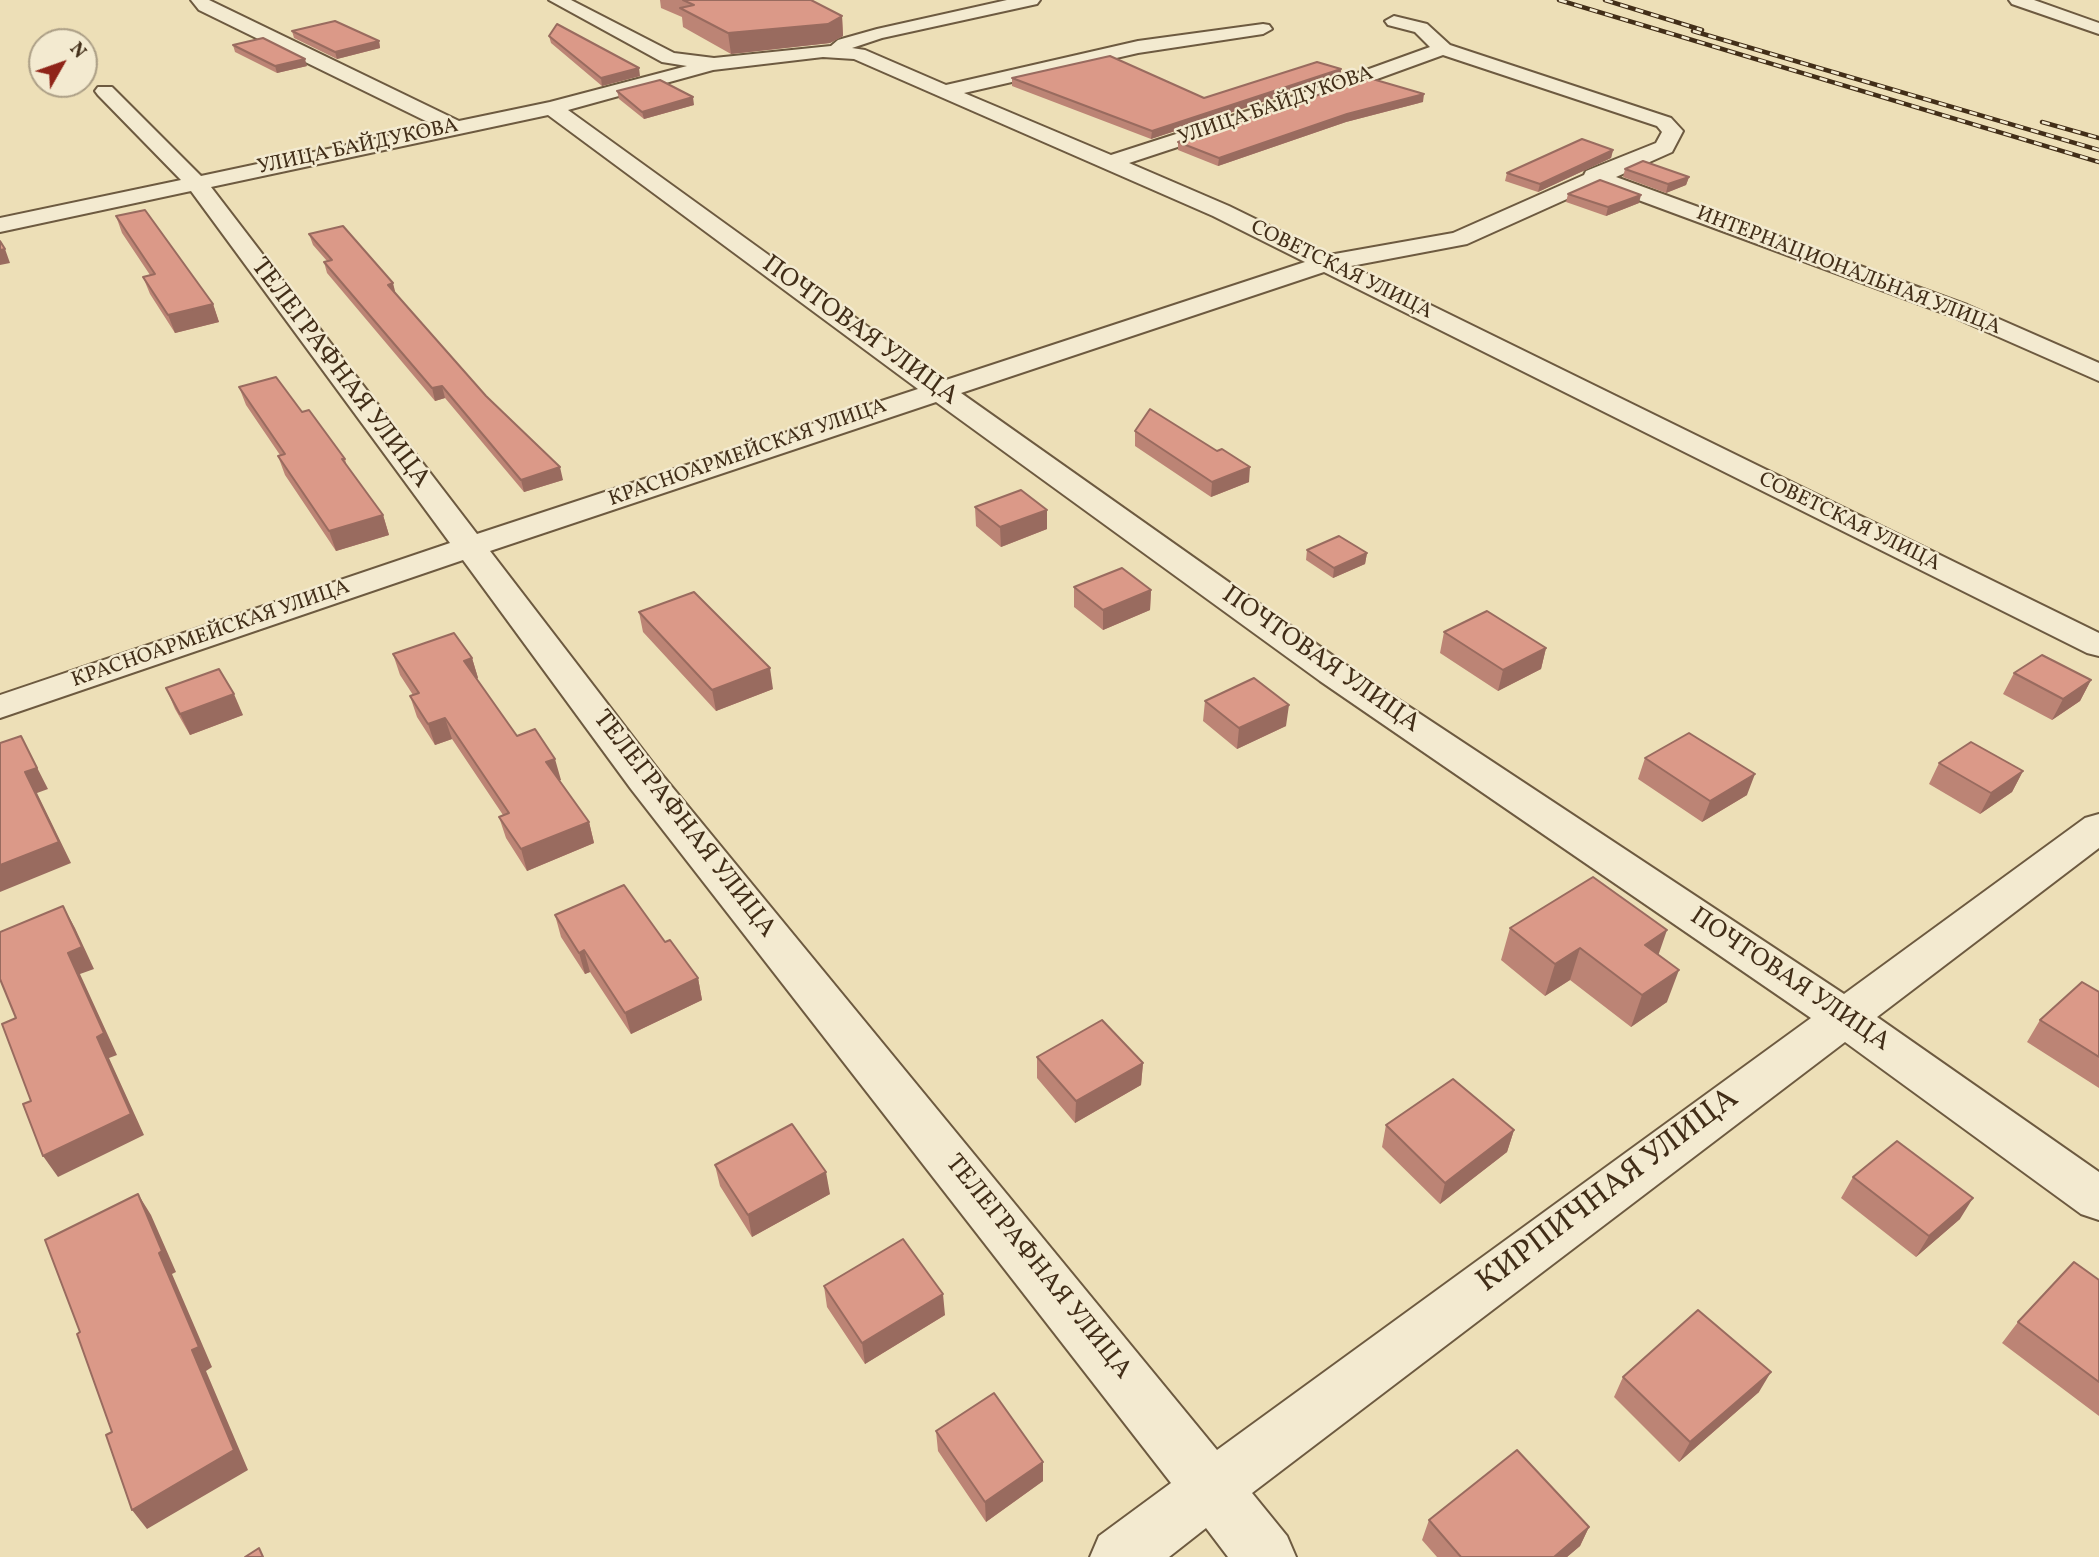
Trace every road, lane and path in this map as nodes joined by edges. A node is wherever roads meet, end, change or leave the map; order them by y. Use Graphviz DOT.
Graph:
graph roads {
  1 [pos="200,0"];
  2 [pos="558,0"];
  3 [pos="1031,0"];
  4 [pos="2018,0"];
  5 [pos="1394,21"];
  6 [pos="1263,29"];
  7 [pos="2099,29"];
  8 [pos="1443,49"];
  9 [pos="835,52"];
  10 [pos="714,64"];
  11 [pos="105,91"];
  12 [pos="941,92"];
  13 [pos="552,108"];
  14 [pos="454,127"];
  15 [pos="1109,163"];
  16 [pos="1597,177"];
  17 [pos="195,183"];
  18 [pos="0,225"];
  19 [pos="1326,263"];
  20 [pos="2099,373"];
  21 [pos="938,390"];
  22 [pos="469,547"];
  23 [pos="2099,646"];
  24 [pos="0,708"];
  25 [pos="2099,828"];
  26 [pos="1844,1017"];
  27 [pos="2099,1199"];
  28 [pos="1213,1488"];
  29 [pos="1120,1557"];
  30 [pos="1266,1557"];
  1 -- 14 [label="street"];
  2 -- 10 [label="street, СОВЕТСКАЯ УЛИЦА"];
  3 -- 9 [label="street"];
  4 -- 7 [label="street"];
  5 -- 8 [label="street"];
  6 -- 12 [label="street"];
  8 -- 15 [label="street, УЛИЦА БАЙДУКОВА"];
  8 -- 16 [label="street, КРАСНОАРМЕЙСКАЯ УЛИЦА"];
  9 -- 10 [label="street, СОВЕТСКАЯ УЛИЦА"];
  9 -- 12 [label="street, СОВЕТСКАЯ УЛИЦА"];
  10 -- 13 [label="street, УЛИЦА БАЙДУКОВА"];
  11 -- 17 [label="street, ТЕЛЕГРАФНАЯ УЛИЦА"];
  12 -- 15 [label="street, СОВЕТСКАЯ УЛИЦА"];
  13 -- 14 [label="street, УЛИЦА БАЙДУКОВА"];
  13 -- 21 [label="street, ПОЧТОВАЯ УЛИЦА"];
  14 -- 17 [label="street, УЛИЦА БАЙДУКОВА"];
  15 -- 19 [label="street, СОВЕТСКАЯ УЛИЦА"];
  16 -- 19 [label="street, КРАСНОАРМЕЙСКАЯ УЛИЦА"];
  16 -- 20 [label="street, ИНТЕРНАЦИОНАЛЬНАЯ УЛИЦА"];
  17 -- 18 [label="street, УЛИЦА БАЙДУКОВА"];
  17 -- 22 [label="street, ТЕЛЕГРАФНАЯ УЛИЦА"];
  19 -- 21 [label="street, КРАСНОАРМЕЙСКАЯ УЛИЦА"];
  19 -- 23 [label="street, СОВЕТСКАЯ УЛИЦА"];
  21 -- 22 [label="street, КРАСНОАРМЕЙСКАЯ УЛИЦА"];
  21 -- 26 [label="street, ПОЧТОВАЯ УЛИЦА"];
  22 -- 24 [label="street, КРАСНОАРМЕЙСКАЯ УЛИЦА"];
  22 -- 28 [label="street, ТЕЛЕГРАФНАЯ УЛИЦА"];
  25 -- 26 [label="street, КИРПИЧНАЯ УЛИЦА"];
  26 -- 27 [label="street, ПОЧТОВАЯ УЛИЦА"];
  26 -- 28 [label="street, КИРПИЧНАЯ УЛИЦА"];
  28 -- 29 [label="street, КИРПИЧНАЯ УЛИЦА"];
  28 -- 30 [label="street, ТЕЛЕГРАФНАЯ УЛИЦА"];
}
